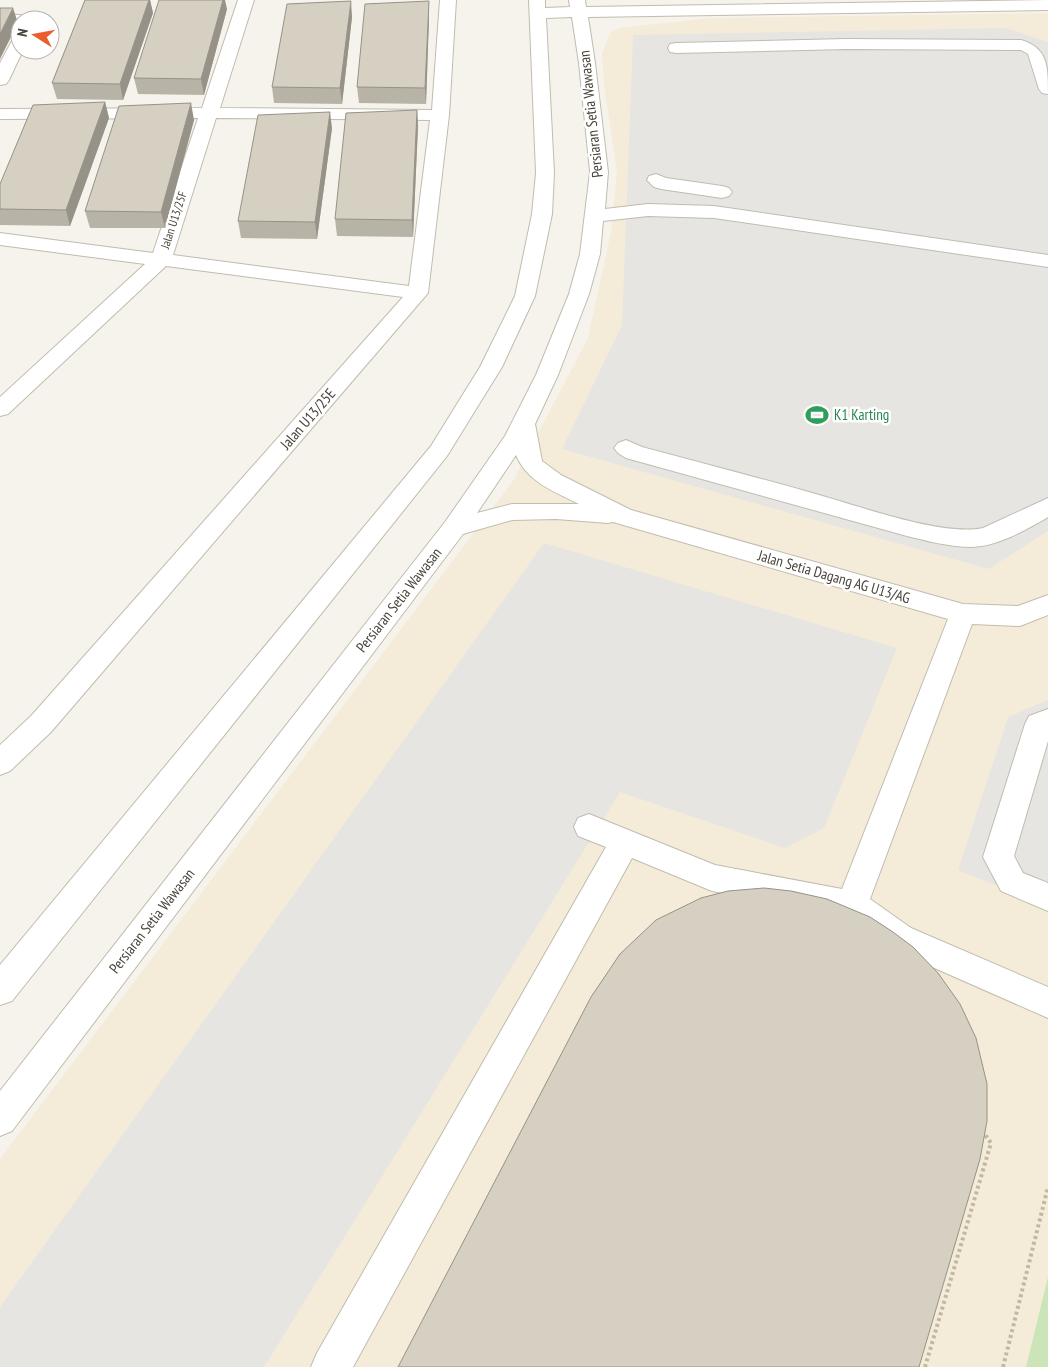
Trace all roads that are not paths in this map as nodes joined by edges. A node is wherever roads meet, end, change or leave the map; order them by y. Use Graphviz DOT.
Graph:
graph roads {
  1 [pos="246,0"];
  2 [pos="448,0"];
  3 [pos="1048,5"];
  4 [pos="577,6"];
  5 [pos="538,7"];
  6 [pos="713,8"];
  7 [pos="676,48"];
  8 [pos="10,60"];
  9 [pos="587,63"];
  10 [pos="0,80"];
  11 [pos="1048,89"];
  12 [pos="208,112"];
  13 [pos="0,114"];
  14 [pos="440,115"];
  15 [pos="656,180"];
  16 [pos="722,192"];
  17 [pos="594,216"];
  18 [pos="0,239"];
  19 [pos="161,260"];
  20 [pos="1048,260"];
  21 [pos="418,293"];
  22 [pos="0,408"];
  23 [pos="523,423"];
  24 [pos="626,448"];
  25 [pos="1048,506"];
  26 [pos="622,516"];
  27 [pos="454,528"];
  28 [pos="1048,605"];
  29 [pos="963,614"];
  30 [pos="1048,720"];
  31 [pos="0,763"];
  32 [pos="589,827"];
  33 [pos="624,842"];
  34 [pos="1048,896"];
  35 [pos="852,904"];
  36 [pos="0,990"];
  37 [pos="1048,1003"];
  38 [pos="0,1119"];
  39 [pos="331,1367"];
  1 -- 12 [label="street, Jalan U13/25F"];
  2 -- 14 [label="street"];
  3 -- 6 [label="street"];
  4 -- 5 [label="street"];
  4 -- 6 [label="street"];
  4 -- 9 [label="street, Persiaran Setia Wawasan"];
  5 -- 36 [label="street"];
  6 -- 9 [label="street"];
  7 -- 11 [label="street"];
  8 -- 10 [label="street"];
  9 -- 17 [label="street, Persiaran Setia Wawasan"];
  12 -- 13 [label="street"];
  12 -- 14 [label="street"];
  12 -- 19 [label="street, Jalan U13/25F"];
  14 -- 21 [label="street"];
  15 -- 16 [label="street"];
  17 -- 20 [label="street"];
  17 -- 23 [label="street, Persiaran Setia Wawasan"];
  18 -- 19 [label="street"];
  19 -- 21 [label="street"];
  19 -- 22 [label="street, Jalan U13/25F"];
  21 -- 31 [label="street, Jalan U13/25E"];
  23 -- 26 [label="street, Jalan Setia Dagang AG U13/AG"];
  23 -- 27 [label="street, Persiaran Setia Wawasan"];
  24 -- 25 [label="street"];
  26 -- 27 [label="street, Jalan Setia Dagang AG U13/AG"];
  26 -- 29 [label="street, Jalan Setia Dagang AG U13/AG"];
  27 -- 38 [label="street, Persiaran Setia Wawasan"];
  28 -- 29 [label="street, Jalan Setia Dagang AG U13/AG"];
  29 -- 35 [label="street"];
  30 -- 34 [label="street"];
  32 -- 33 [label="street"];
  33 -- 35 [label="street"];
  33 -- 39 [label="street"];
  35 -- 37 [label="street"];
}
